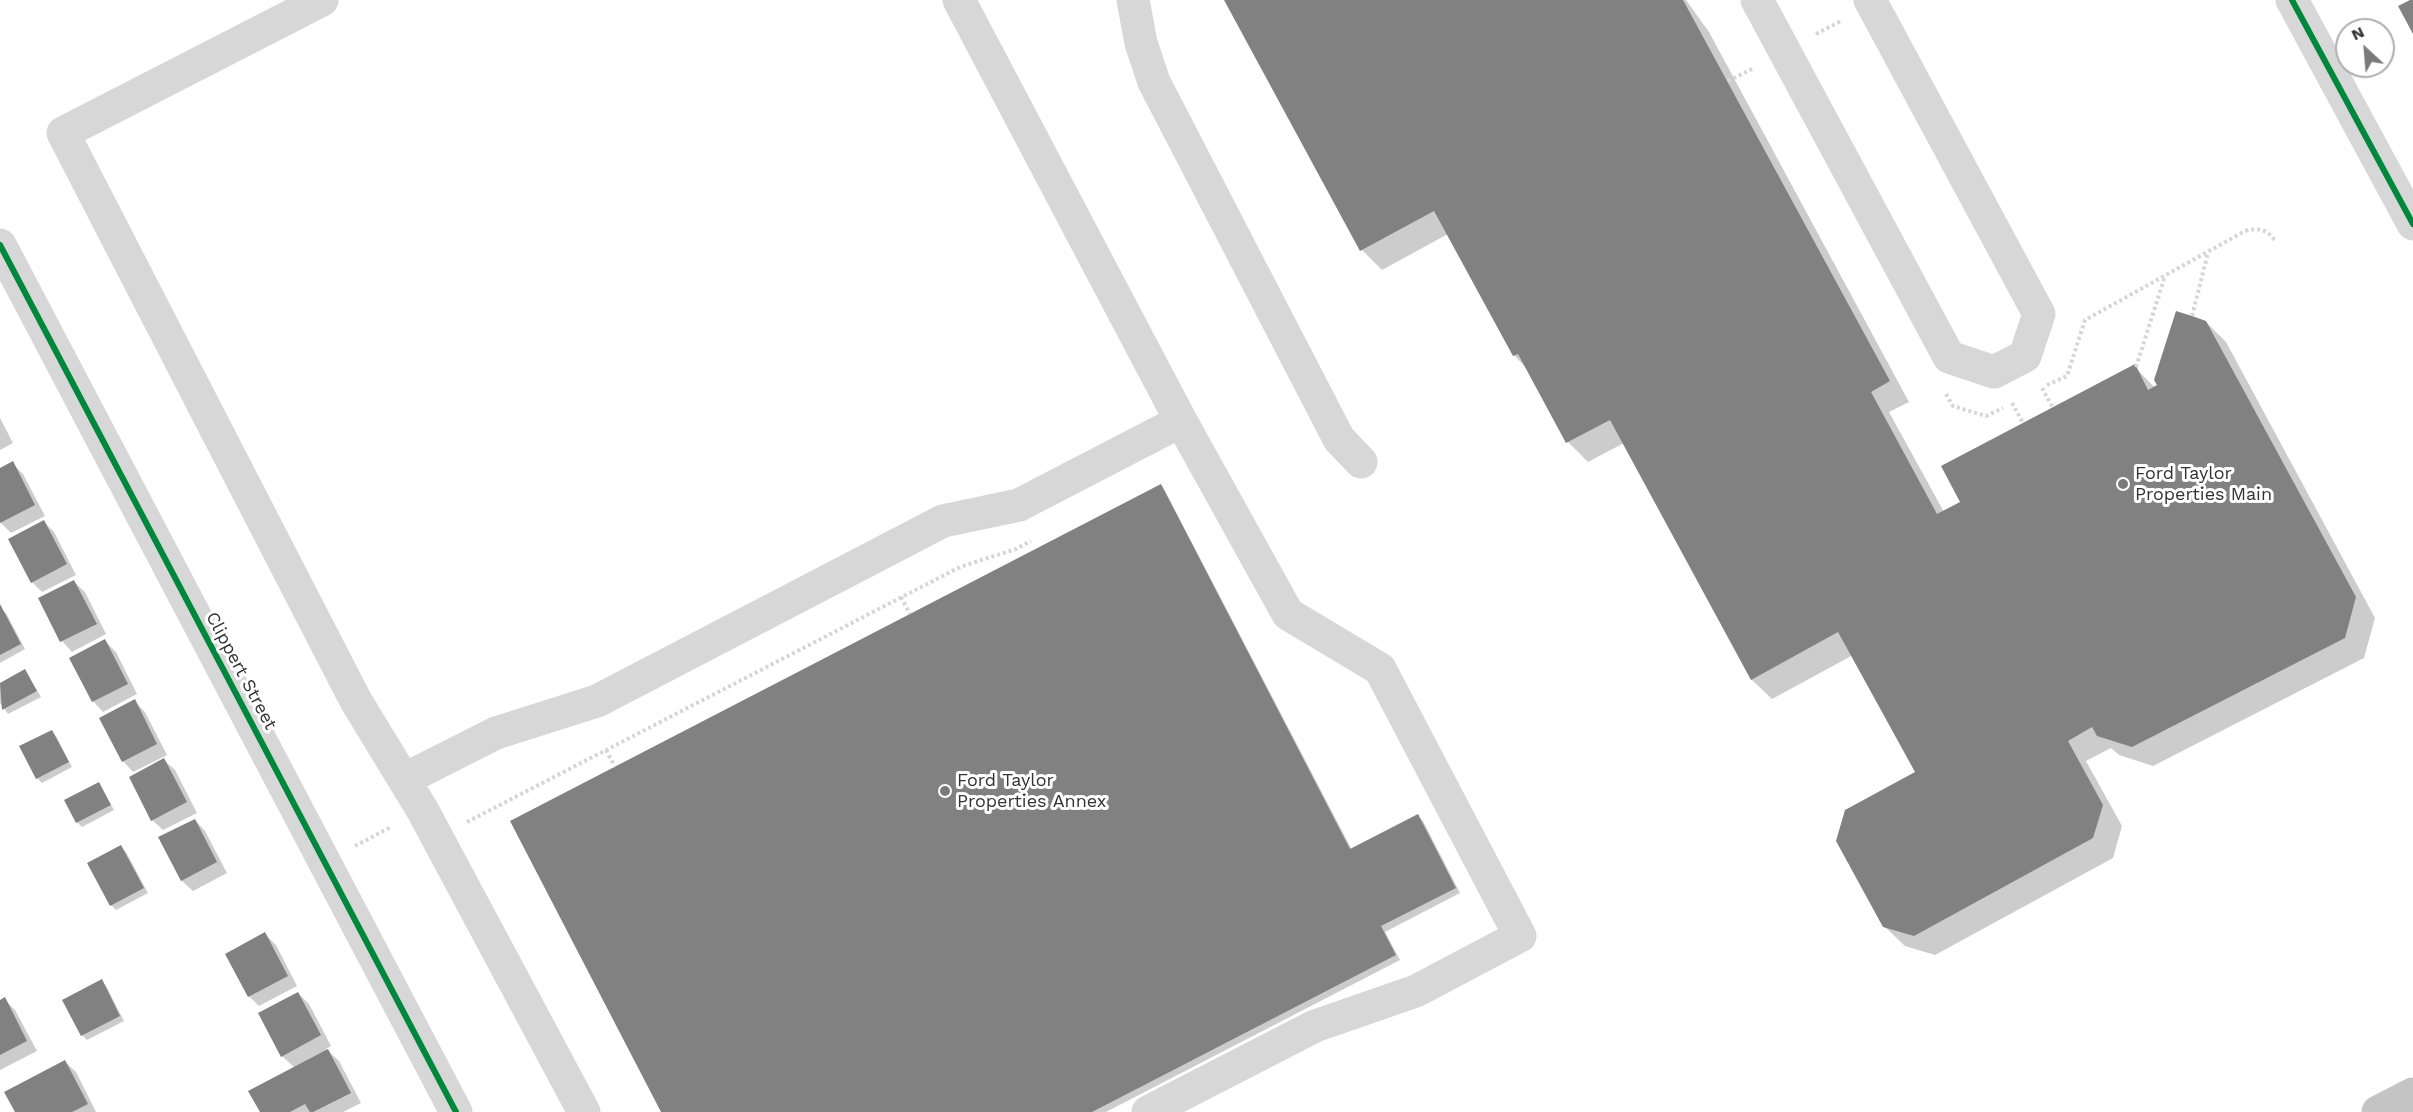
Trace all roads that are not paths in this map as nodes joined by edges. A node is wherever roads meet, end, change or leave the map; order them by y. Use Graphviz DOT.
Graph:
graph roads {
  1 [pos="322,0"];
  2 [pos="959,0"];
  3 [pos="1134,0"];
  4 [pos="1757,0"];
  5 [pos="1870,0"];
  6 [pos="2292,0"];
  7 [pos="2413,224"];
  8 [pos="0,245"];
  9 [pos="1181,421"];
  10 [pos="1361,462"];
  11 [pos="405,779"];
  12 [pos="2413,1094"];
  13 [pos="456,1112"];
  14 [pos="584,1112"];
  15 [pos="1148,1112"];
  16 [pos="2378,1112"];
  1 -- 11 [label="street"];
  2 -- 9 [label="street"];
  3 -- 10 [label="street"];
  4 -- 5 [label="street"];
  6 -- 7 [label="street"];
  8 -- 13 [label="street, Clippert Street"];
  9 -- 11 [label="street"];
  9 -- 15 [label="street"];
  11 -- 14 [label="street"];
  12 -- 16 [label="highway"];
}
